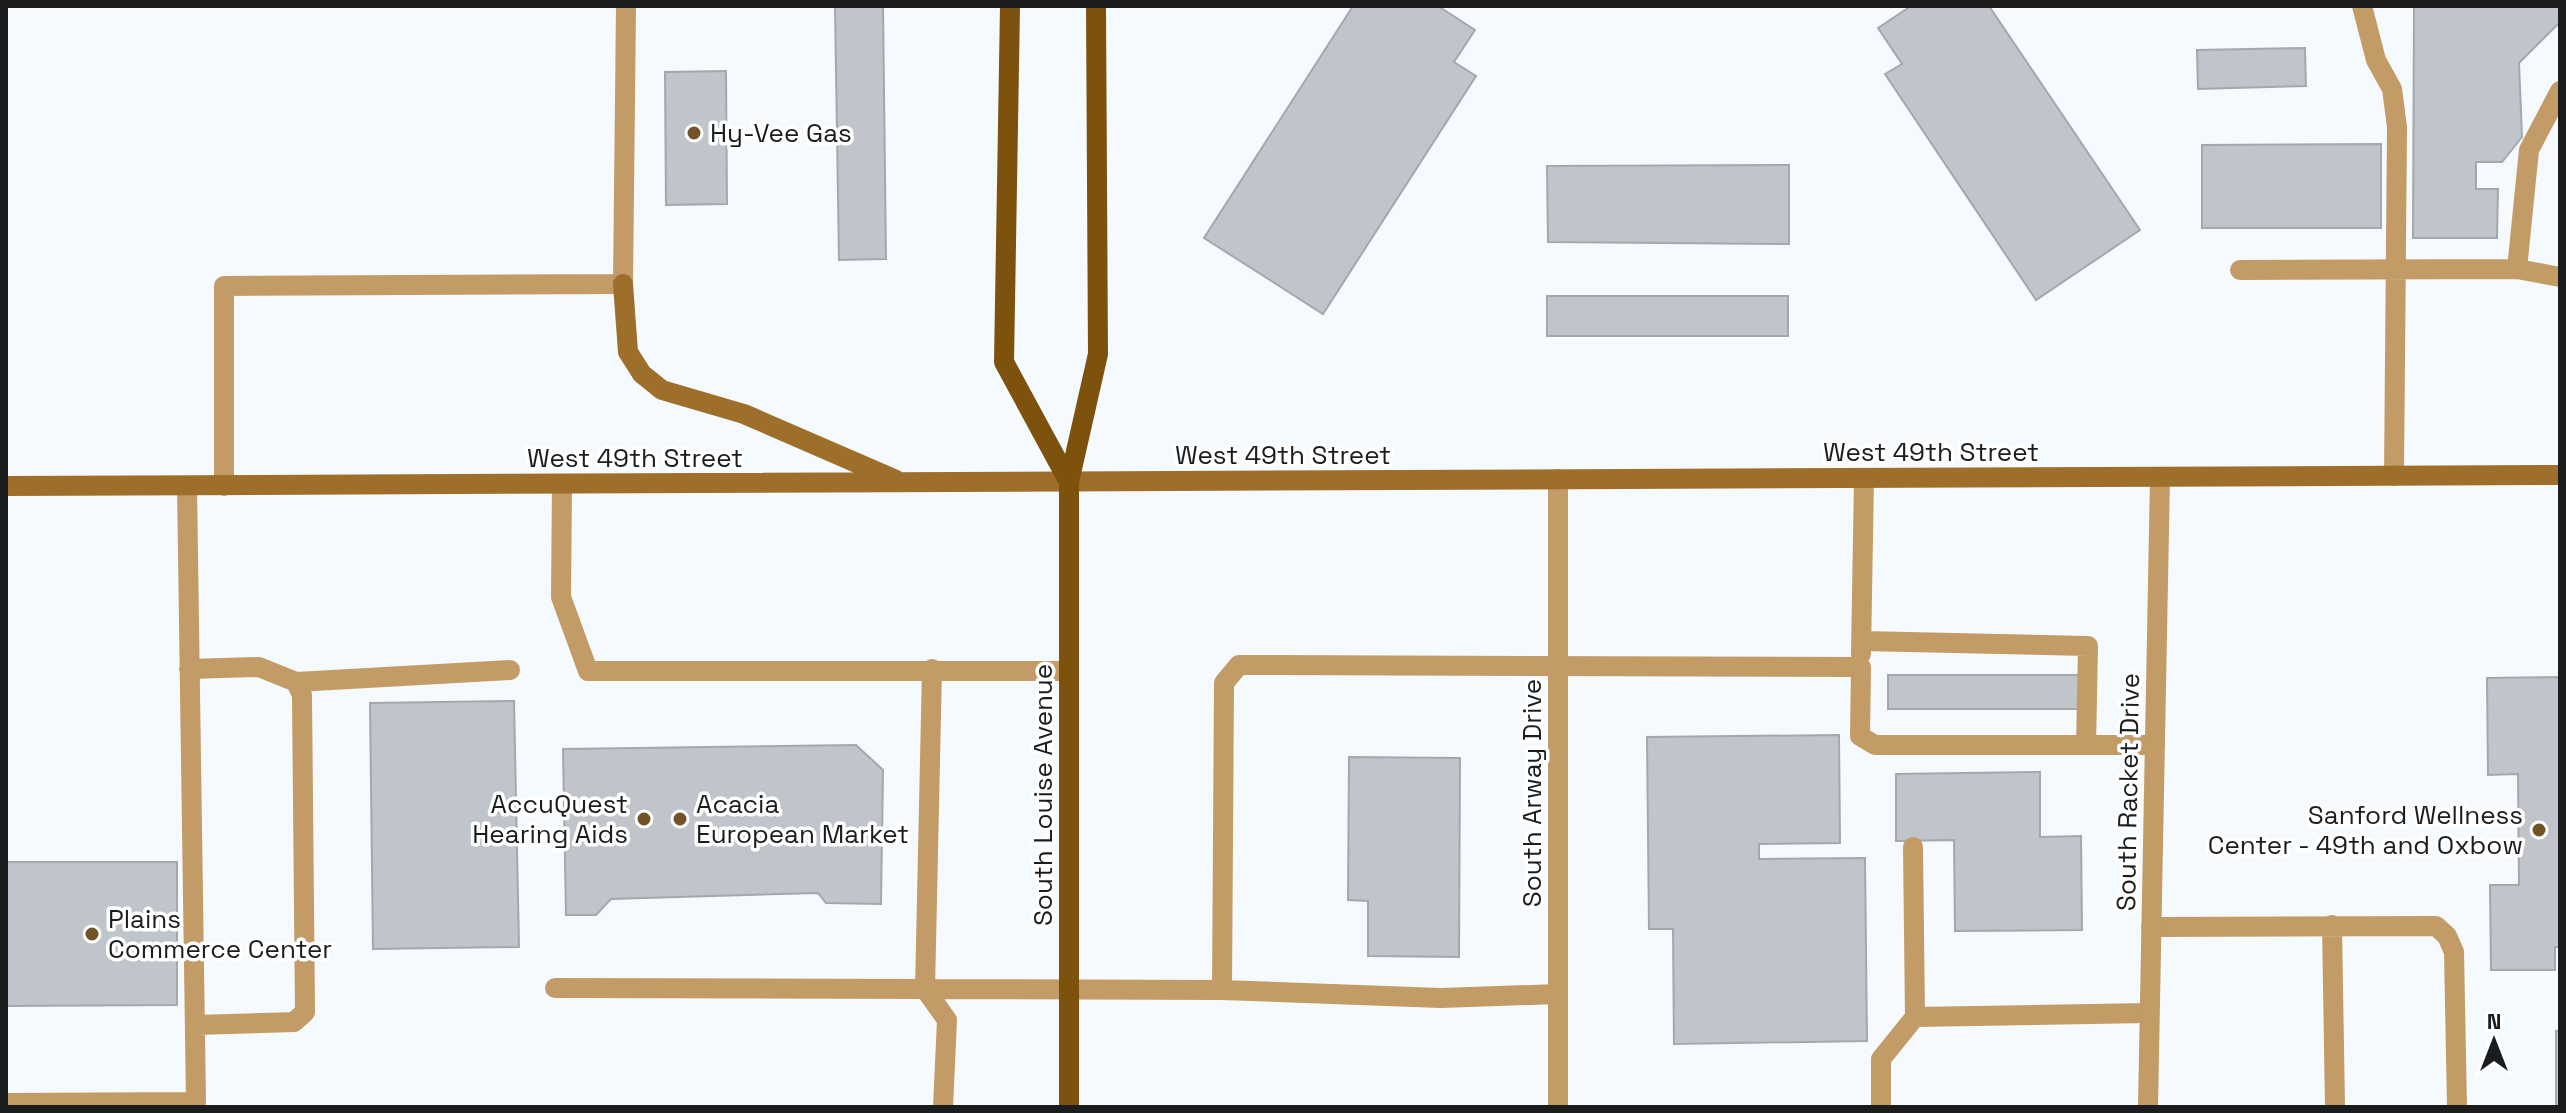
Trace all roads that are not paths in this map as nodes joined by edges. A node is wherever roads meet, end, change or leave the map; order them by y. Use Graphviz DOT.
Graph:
graph roads {
  1 [pos="626,6"];
  2 [pos="1010,6"];
  3 [pos="1096,6"];
  4 [pos="2362,6"];
  5 [pos="2560,91"];
  6 [pos="2517,269"];
  7 [pos="2240,270"];
  8 [pos="2397,272"];
  9 [pos="2560,277"];
  10 [pos="623,284"];
  11 [pos="2560,475"];
  12 [pos="2394,476"];
  13 [pos="2160,477"];
  14 [pos="1864,478"];
  15 [pos="1558,479"];
  16 [pos="1069,482"];
  17 [pos="903,483"];
  18 [pos="562,484"];
  19 [pos="6,486"];
  20 [pos="187,486"];
  21 [pos="224,486"];
  22 [pos="1862,641"];
  23 [pos="1558,667"];
  24 [pos="1861,667"];
  25 [pos="189,669"];
  26 [pos="932,669"];
  27 [pos="510,670"];
  28 [pos="1069,671"];
  29 [pos="296,682"];
  30 [pos="2086,745"];
  31 [pos="2155,745"];
  32 [pos="1913,847"];
  33 [pos="2332,925"];
  34 [pos="2151,927"];
  35 [pos="1069,987"];
  36 [pos="555,988"];
  37 [pos="925,989"];
  38 [pos="1222,990"];
  39 [pos="1558,994"];
  40 [pos="2149,1013"];
  41 [pos="1915,1017"];
  42 [pos="195,1025"];
  43 [pos="6,1103"];
  44 [pos="943,1107"];
  45 [pos="1069,1107"];
  46 [pos="1558,1107"];
  47 [pos="1881,1107"];
  48 [pos="2148,1107"];
  49 [pos="2335,1107"];
  50 [pos="2457,1107"];
  1 -- 10 [label="street"];
  2 -- 16 [label="main road, South Louise Avenue"];
  3 -- 16 [label="main road, South Louise Avenue"];
  4 -- 8 [label="street"];
  5 -- 6 [label="street"];
  6 -- 8 [label="street"];
  6 -- 9 [label="street"];
  7 -- 8 [label="street"];
  8 -- 12 [label="street"];
  10 -- 17 [label="main road"];
  10 -- 21 [label="street"];
  11 -- 12 [label="main road, West 49th Street"];
  12 -- 13 [label="main road, West 49th Street"];
  13 -- 14 [label="main road, West 49th Street"];
  13 -- 31 [label="street, South Racket Drive"];
  14 -- 15 [label="main road, West 49th Street"];
  14 -- 22 [label="street"];
  15 -- 16 [label="main road, West 49th Street"];
  15 -- 23 [label="street, South Arway Drive"];
  16 -- 17 [label="main road, West 49th Street"];
  16 -- 28 [label="main road, South Louise Avenue"];
  17 -- 18 [label="main road, West 49th Street"];
  18 -- 21 [label="main road, West 49th Street"];
  18 -- 26 [label="street"];
  19 -- 20 [label="main road, West 49th Street"];
  20 -- 21 [label="main road, West 49th Street"];
  20 -- 25 [label="street"];
  22 -- 24 [label="street"];
  22 -- 30 [label="street"];
  23 -- 24 [label="street"];
  23 -- 38 [label="street"];
  23 -- 39 [label="street, South Arway Drive"];
  24 -- 30 [label="street"];
  25 -- 29 [label="street"];
  25 -- 42 [label="street"];
  26 -- 28 [label="street"];
  26 -- 37 [label="street"];
  27 -- 29 [label="street"];
  28 -- 35 [label="main road, South Louise Avenue"];
  29 -- 42 [label="street"];
  30 -- 31 [label="street"];
  31 -- 34 [label="street, South Racket Drive"];
  32 -- 41 [label="street"];
  33 -- 34 [label="street"];
  33 -- 49 [label="street"];
  33 -- 50 [label="street"];
  34 -- 40 [label="street, South Racket Drive"];
  35 -- 37 [label="street"];
  35 -- 38 [label="street"];
  35 -- 45 [label="main road, South Louise Avenue"];
  36 -- 37 [label="street"];
  37 -- 44 [label="street"];
  38 -- 39 [label="street"];
  39 -- 46 [label="street, South Arway Drive"];
  40 -- 41 [label="street"];
  40 -- 48 [label="street, South Racket Drive"];
  41 -- 47 [label="street"];
  42 -- 43 [label="street"];
}
